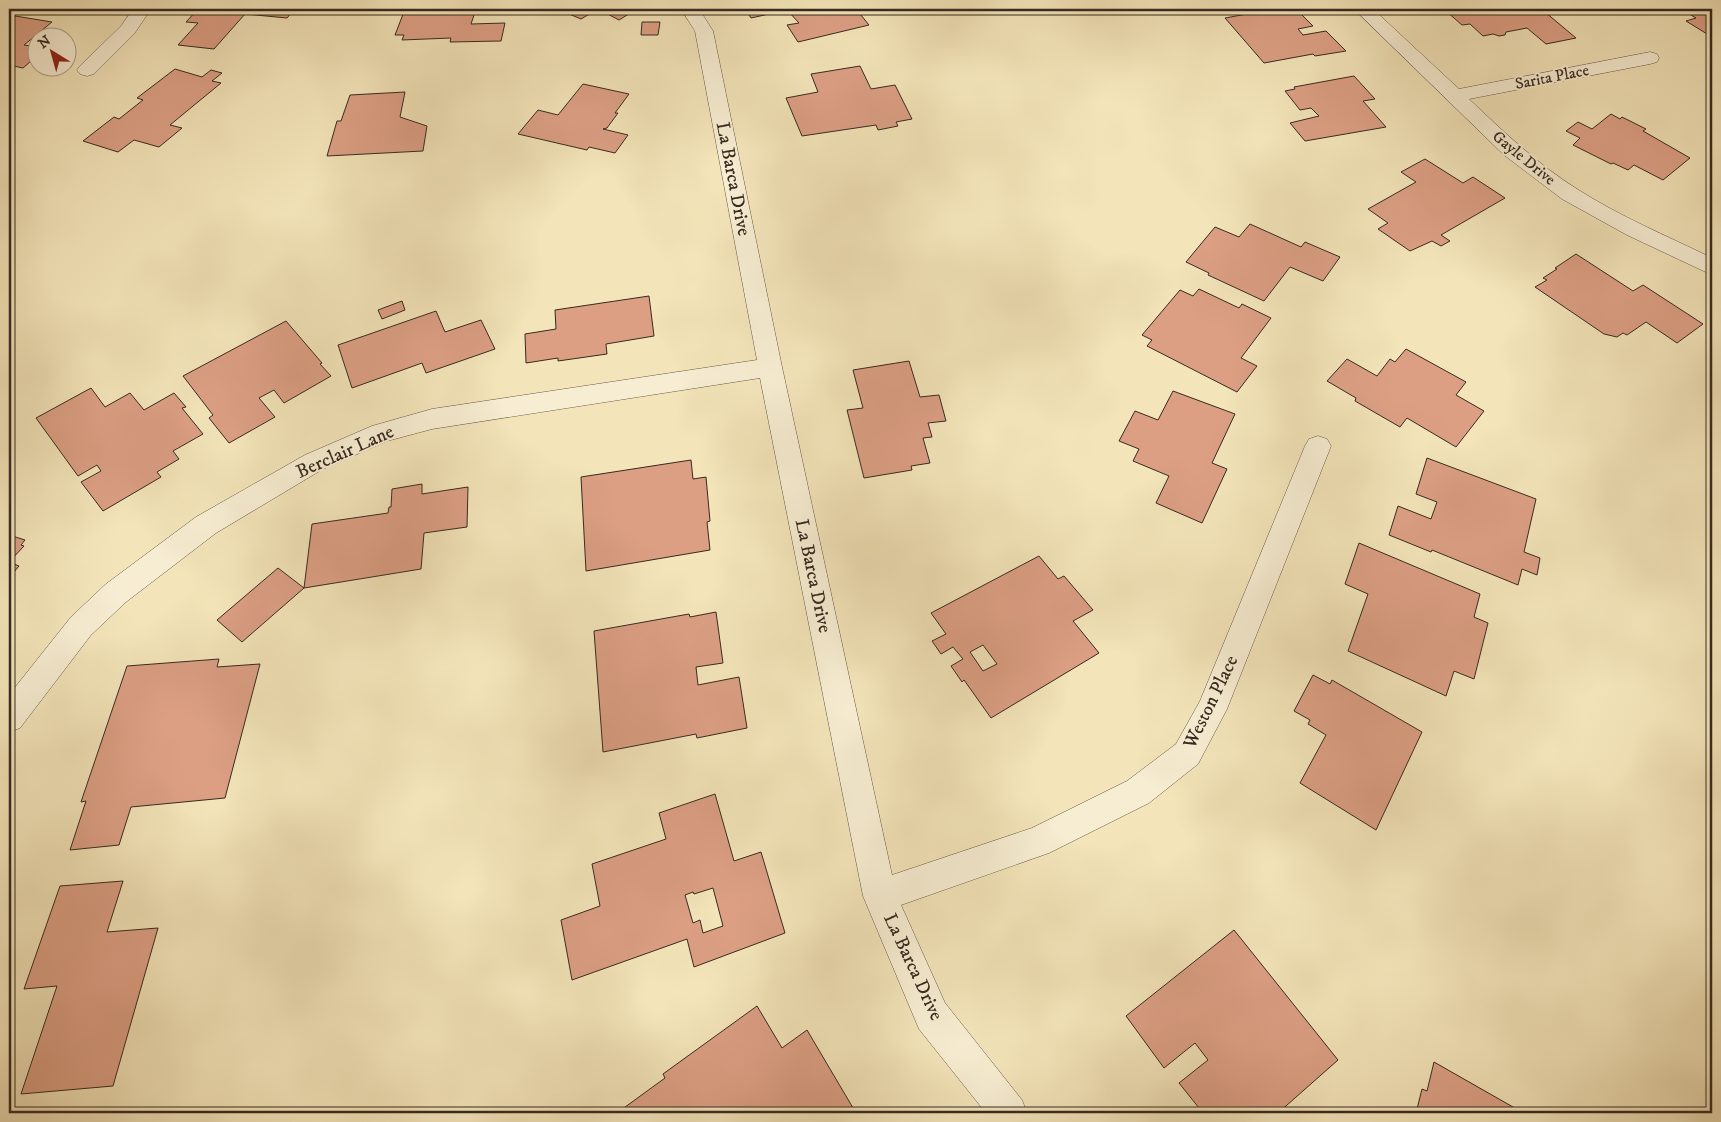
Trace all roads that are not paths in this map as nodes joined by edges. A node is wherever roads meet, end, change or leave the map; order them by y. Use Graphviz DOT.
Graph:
graph roads {
  1 [pos="142,9"];
  2 [pos="690,9"];
  3 [pos="1363,9"];
  4 [pos="1650,58"];
  5 [pos="87,70"];
  6 [pos="1454,96"];
  7 [pos="1712,267"];
  8 [pos="770,367"];
  9 [pos="1318,446"];
  10 [pos="9,718"];
  11 [pos="880,896"];
  12 [pos="1009,1113"];
  1 -- 5 [label="street"];
  2 -- 8 [label="street, La Barca Drive"];
  3 -- 6 [label="street, Gayle Drive"];
  4 -- 6 [label="street, Sarita Place"];
  6 -- 7 [label="street, Gayle Drive"];
  8 -- 10 [label="street, Berclair Lane"];
  8 -- 11 [label="street, La Barca Drive"];
  9 -- 11 [label="street, Weston Place"];
  11 -- 12 [label="street, La Barca Drive"];
}
